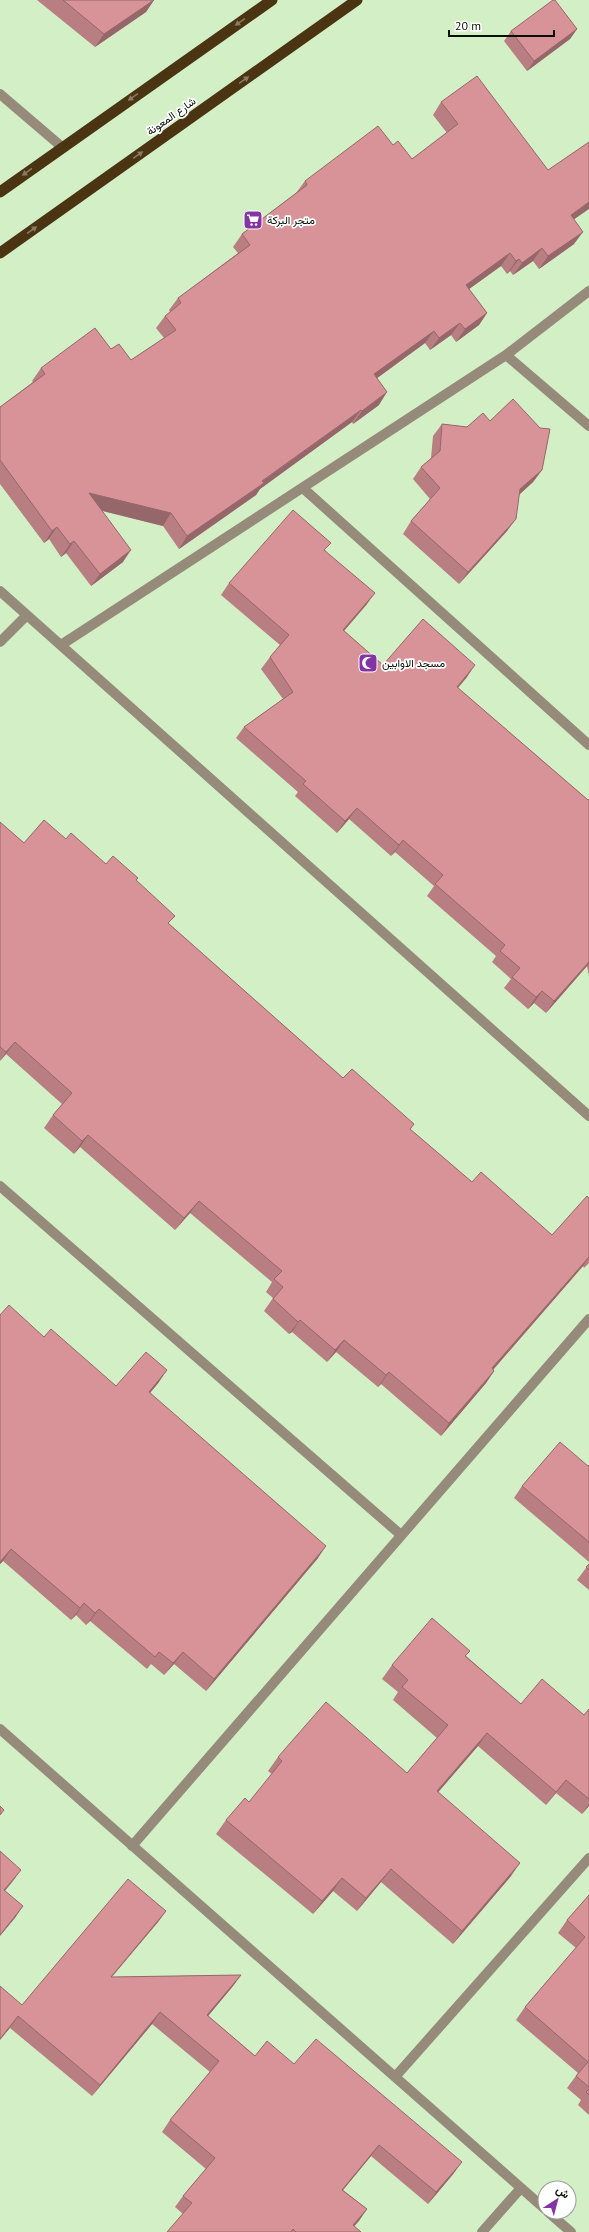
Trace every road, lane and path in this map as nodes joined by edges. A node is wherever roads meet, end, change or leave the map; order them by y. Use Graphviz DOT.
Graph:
graph roads {
  1 [pos="272,0"];
  2 [pos="357,0"];
  3 [pos="0,94"];
  4 [pos="62,147"];
  5 [pos="0,192"];
  6 [pos="0,253"];
  7 [pos="589,291"];
  8 [pos="506,355"];
  9 [pos="589,426"];
  10 [pos="304,489"];
  11 [pos="0,591"];
  12 [pos="27,615"];
  13 [pos="0,642"];
  14 [pos="61,646"];
  15 [pos="589,745"];
  16 [pos="589,1116"];
  17 [pos="0,1186"];
  18 [pos="589,1319"];
  19 [pos="401,1535"];
  20 [pos="0,1729"];
  21 [pos="132,1846"];
  22 [pos="589,1858"];
  23 [pos="395,2077"];
  24 [pos="521,2188"];
  25 [pos="537,2202"];
  26 [pos="557,2220"];
  27 [pos="482,2232"];
  28 [pos="571,2232"];
  1 -- 4 [label="highway, one-way"];
  6 -- 2 [label="highway, شارع المعونة, one-way"];
  3 -- 4 [label="street"];
  4 -- 5 [label="highway, one-way"];
  7 -- 8 [label="street"];
  8 -- 9 [label="street"];
  8 -- 10 [label="street"];
  10 -- 14 [label="street"];
  10 -- 15 [label="street"];
  11 -- 12 [label="street"];
  12 -- 13 [label="street"];
  12 -- 14 [label="street"];
  14 -- 16 [label="street"];
  17 -- 19 [label="street"];
  18 -- 19 [label="street"];
  19 -- 21 [label="street"];
  20 -- 21 [label="street"];
  21 -- 23 [label="street"];
  22 -- 23 [label="street"];
  23 -- 24 [label="street"];
  24 -- 25 [label="street"];
  24 -- 27 [label="street"];
  26 -- 28 [label="street"];
}
